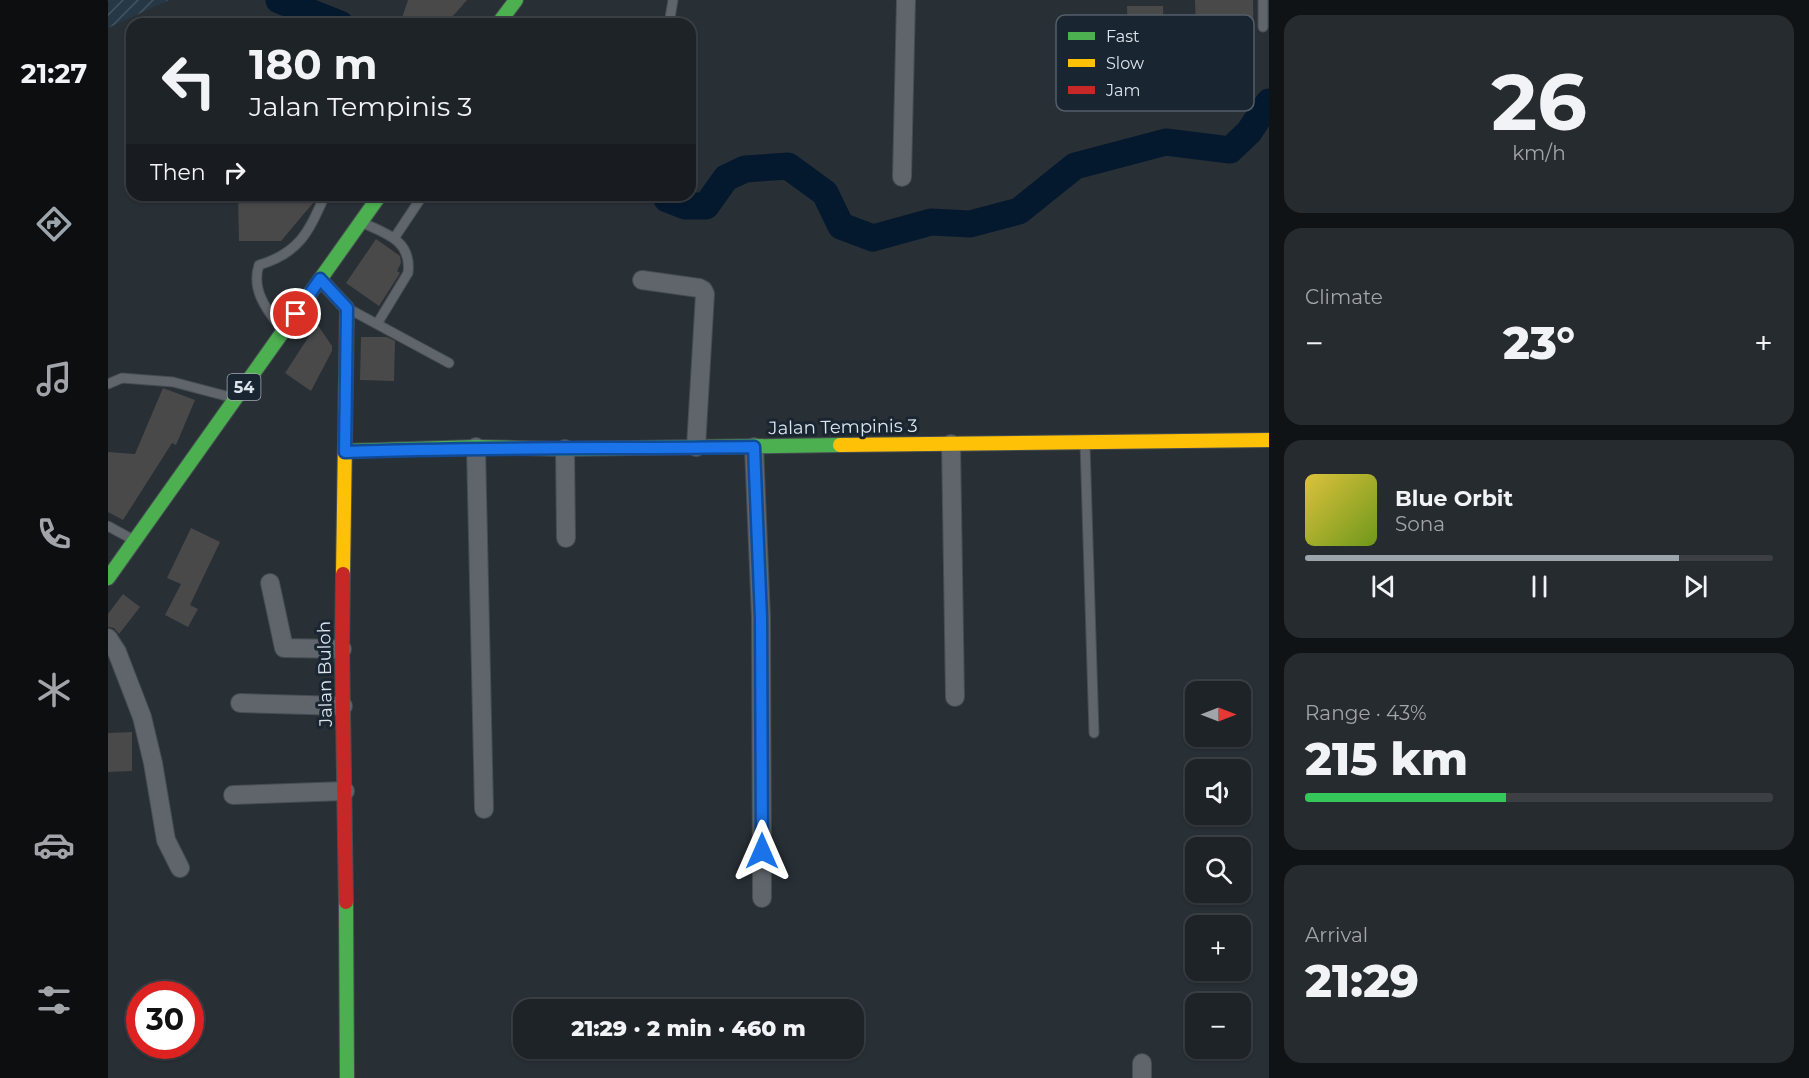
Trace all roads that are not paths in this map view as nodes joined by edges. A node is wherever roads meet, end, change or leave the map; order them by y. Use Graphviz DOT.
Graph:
graph roads {
  1 [pos="516,0"];
  2 [pos="673,0"];
  3 [pos="906,0"];
  4 [pos="1263,0"];
  5 [pos="502,18"];
  6 [pos="670,18"];
  7 [pos="1263,27"];
  8 [pos="902,177"];
  9 [pos="322,201"];
  10 [pos="376,201"];
  11 [pos="416,201"];
  12 [pos="361,222"];
  13 [pos="395,237"];
  14 [pos="320,279"];
  15 [pos="642,280"];
  16 [pos="347,308"];
  17 [pos="377,324"];
  18 [pos="284,331"];
  19 [pos="449,363"];
  20 [pos="108,384"];
  21 [pos="236,398"];
  22 [pos="1269,440"];
  23 [pos="1085,442"];
  24 [pos="951,444"];
  25 [pos="476,447"];
  26 [pos="696,447"];
  27 [pos="754,447"];
  28 [pos="565,449"];
  29 [pos="345,452"];
  30 [pos="108,526"];
  31 [pos="566,538"];
  32 [pos="134,541"];
  33 [pos="108,578"];
  34 [pos="270,584"];
  35 [pos="108,638"];
  36 [pos="342,649"];
  37 [pos="955,697"];
  38 [pos="240,703"];
  39 [pos="343,706"];
  40 [pos="1094,733"];
  41 [pos="345,791"];
  42 [pos="232,795"];
  43 [pos="484,809"];
  44 [pos="180,868"];
  45 [pos="762,898"];
  46 [pos="347,1078"];
  1 -- 5 [label="main road"];
  2 -- 6 [label="lane"];
  3 -- 8 [label="street"];
  4 -- 7 [label="lane"];
  9 -- 18 [label="lane"];
  10 -- 12 [label="main road, 54"];
  11 -- 13 [label="lane"];
  12 -- 13 [label="lane"];
  12 -- 14 [label="main road, 54"];
  13 -- 17 [label="lane"];
  14 -- 16 [label="main road"];
  14 -- 18 [label="main road, 54"];
  15 -- 26 [label="street"];
  16 -- 17 [label="lane"];
  16 -- 29 [label="main road, Jalan Buloh"];
  17 -- 19 [label="lane"];
  18 -- 21 [label="main road, 54"];
  20 -- 21 [label="lane"];
  21 -- 32 [label="main road, 54"];
  22 -- 23 [label="main road, Jalan Tempinis 3"];
  23 -- 24 [label="main road, Jalan Tempinis 3"];
  23 -- 40 [label="lane"];
  24 -- 27 [label="main road, Jalan Tempinis 3"];
  24 -- 37 [label="street"];
  25 -- 28 [label="main road, Jalan Tempinis 3"];
  25 -- 29 [label="main road, Jalan Tempinis 3"];
  25 -- 43 [label="street"];
  26 -- 27 [label="main road, Jalan Tempinis 3"];
  26 -- 28 [label="main road, Jalan Tempinis 3"];
  27 -- 45 [label="street"];
  28 -- 31 [label="street"];
  29 -- 36 [label="main road, Jalan Buloh"];
  30 -- 32 [label="lane"];
  32 -- 33 [label="main road, 54"];
  34 -- 36 [label="street"];
  35 -- 44 [label="street"];
  36 -- 39 [label="main road, Jalan Buloh"];
  38 -- 39 [label="street"];
  39 -- 41 [label="main road, Jalan Buloh"];
  41 -- 42 [label="street"];
  41 -- 46 [label="main road, Jalan Buloh"];
}
